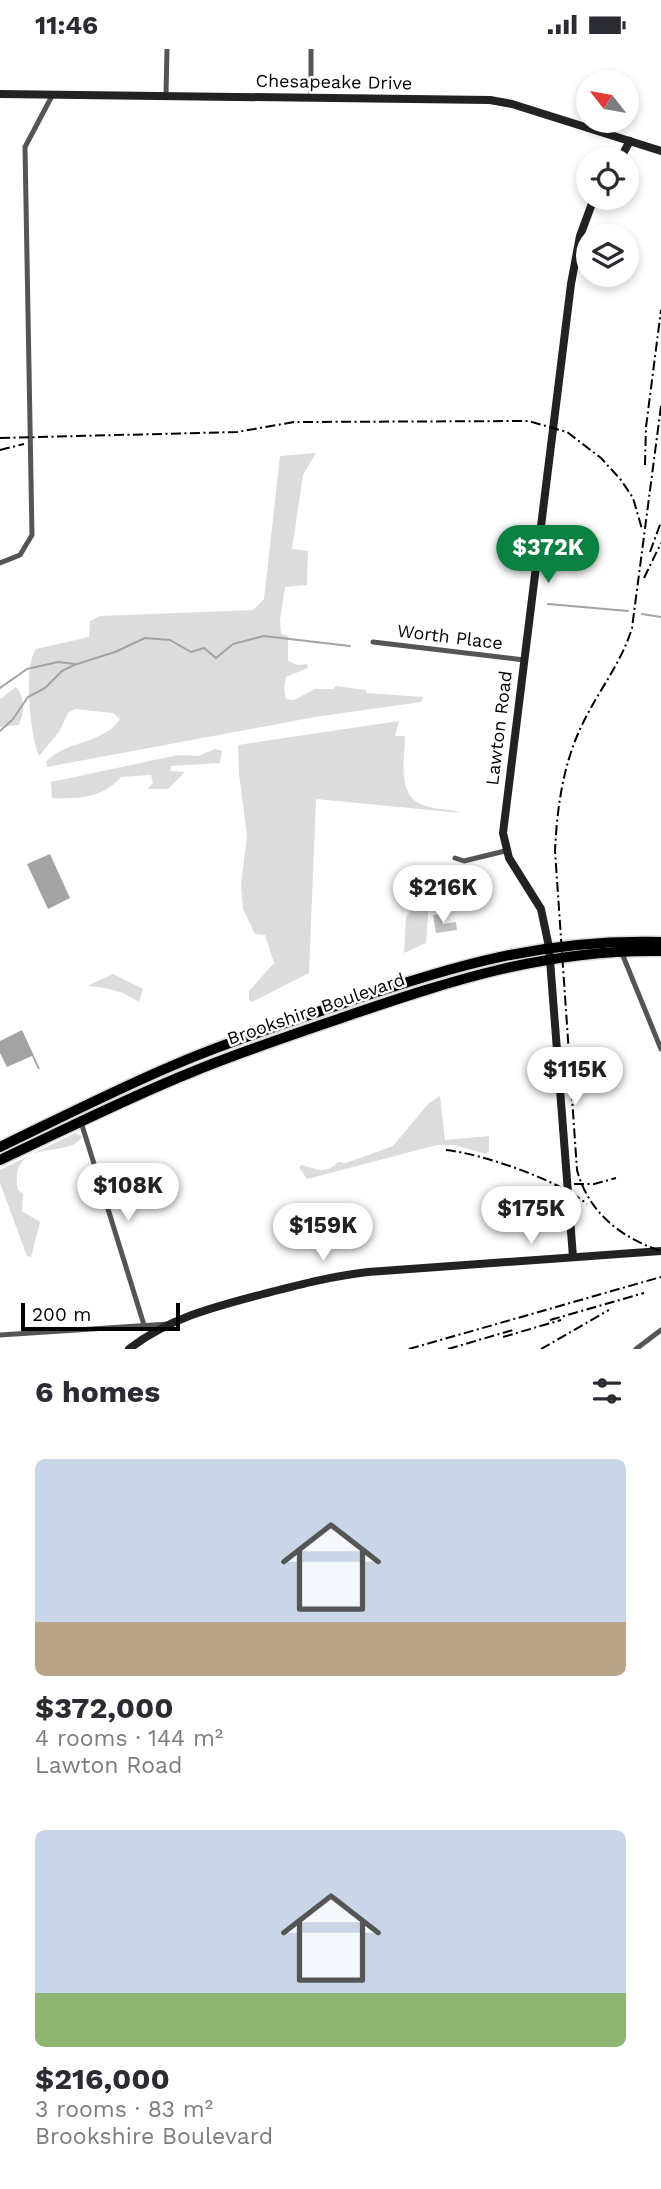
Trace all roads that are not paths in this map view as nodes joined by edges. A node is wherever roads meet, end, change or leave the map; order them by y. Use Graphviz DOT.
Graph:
graph roads {
  1 [pos="167,49"];
  2 [pos="311,49"];
  3 [pos="0,93"];
  4 [pos="53,94"];
  5 [pos="166,95"];
  6 [pos="311,97"];
  7 [pos="630,141"];
  8 [pos="627,147"];
  9 [pos="661,151"];
  10 [pos="590,210"];
  11 [pos="0,563"];
  12 [pos="373,642"];
  13 [pos="524,660"];
  14 [pos="505,851"];
  15 [pos="454,858"];
  16 [pos="661,943"];
  17 [pos="619,947"];
  18 [pos="661,951"];
  19 [pos="550,953"];
  20 [pos="661,1049"];
  21 [pos="174,1065"];
  22 [pos="179,1077"];
  23 [pos="81,1122"];
  24 [pos="0,1147"];
  25 [pos="0,1160"];
  26 [pos="661,1251"];
  27 [pos="573,1257"];
  28 [pos="167,1324"];
  29 [pos="144,1325"];
  30 [pos="661,1330"];
  31 [pos="0,1335"];
  32 [pos="129,1349"];
  33 [pos="636,1349"];
  1 -- 5 [label="street"];
  2 -- 6 [label="street"];
  3 -- 4 [label="street, Chesapeake Drive"];
  4 -- 5 [label="street, Chesapeake Drive"];
  4 -- 11 [label="street"];
  5 -- 6 [label="street, Chesapeake Drive"];
  6 -- 7 [label="street, Chesapeake Drive"];
  7 -- 8 [label="street"];
  7 -- 9 [label="street, Chesapeake Drive"];
  10 -- 13 [label="street, Lawton Road"];
  12 -- 13 [label="street, Worth Place"];
  13 -- 14 [label="street, Lawton Road"];
  14 -- 15 [label="street"];
  14 -- 19 [label="street, Lawton Road"];
  16 -- 17 [label="highway, Brookshire Boulevard"];
  17 -- 18 [label="highway, Brookshire Boulevard"];
  17 -- 19 [label="highway, Brookshire Boulevard"];
  17 -- 20 [label="street"];
  19 -- 21 [label="highway, Brookshire Boulevard"];
  19 -- 22 [label="highway, Brookshire Boulevard"];
  19 -- 27 [label="street, Lawton Road"];
  21 -- 22 [label="highway"];
  21 -- 24 [label="highway, Brookshire Boulevard"];
  22 -- 23 [label="highway, Brookshire Boulevard"];
  23 -- 25 [label="highway, Brookshire Boulevard"];
  23 -- 29 [label="street"];
  26 -- 27 [label="street"];
  27 -- 28 [label="street"];
  28 -- 29 [label="street"];
  28 -- 32 [label="street"];
  29 -- 31 [label="street"];
  30 -- 33 [label="street"];
}
